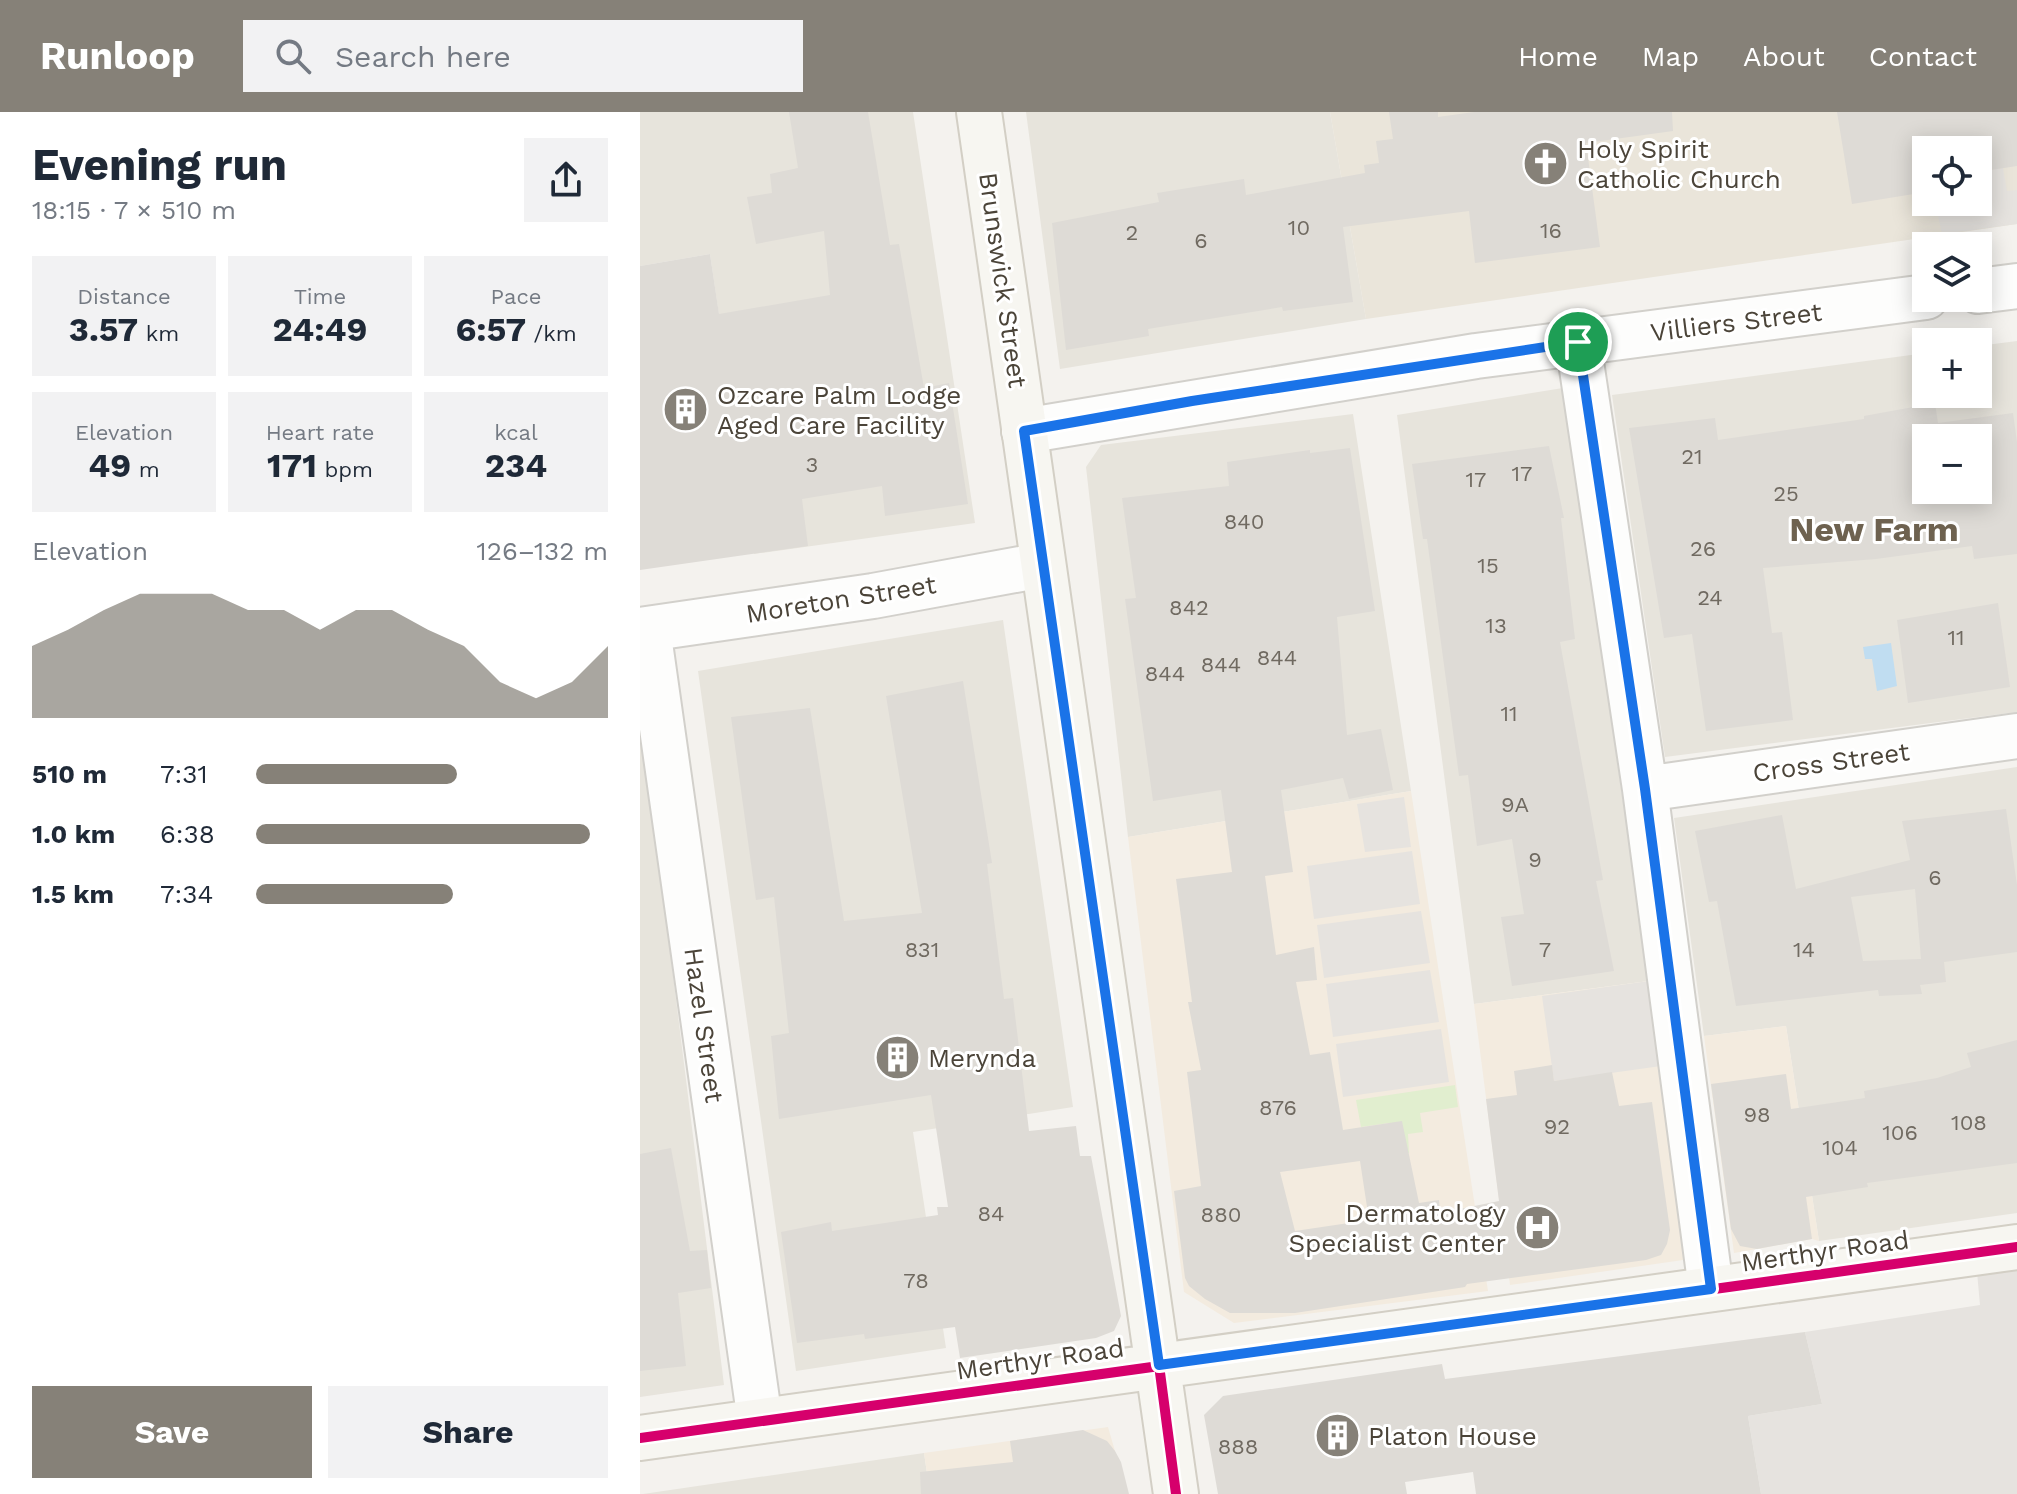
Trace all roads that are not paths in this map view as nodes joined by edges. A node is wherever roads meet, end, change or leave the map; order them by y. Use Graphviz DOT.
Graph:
graph roads {
  1 [pos="979,112"];
  2 [pos="2017,286"];
  3 [pos="1992,289"];
  4 [pos="1912,299"];
  5 [pos="1578,342"];
  6 [pos="1024,431"];
  7 [pos="1042,565"];
  8 [pos="644,630"];
  9 [pos="2017,736"];
  10 [pos="1645,789"];
  11 [pos="2017,1247"];
  12 [pos="1711,1289"];
  13 [pos="1159,1365"];
  14 [pos="760,1421"];
  15 [pos="640,1438"];
  16 [pos="1176,1494"];
  1 -- 6 [label="main road, Brunswick Street"];
  2 -- 3 [label="street"];
  4 -- 5 [label="street, Villiers Street"];
  5 -- 6 [label="street, Villiers Street"];
  5 -- 10 [label="street"];
  6 -- 7 [label="main road, Brunswick Street"];
  7 -- 8 [label="street, Moreton Street"];
  7 -- 13 [label="main road, Brunswick Street"];
  8 -- 14 [label="street, Hazel Street"];
  9 -- 10 [label="street, Cross Street"];
  10 -- 12 [label="street"];
  11 -- 12 [label="main road, Merthyr Road"];
  12 -- 13 [label="main road, Merthyr Road"];
  13 -- 14 [label="main road, Merthyr Road"];
  13 -- 16 [label="main road, Brunswick Street"];
  14 -- 15 [label="main road, Merthyr Road"];
}
